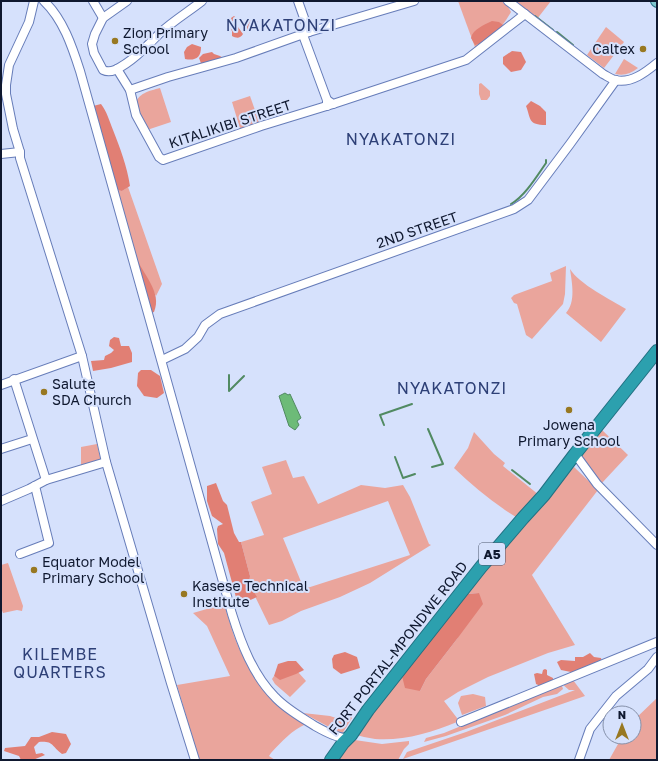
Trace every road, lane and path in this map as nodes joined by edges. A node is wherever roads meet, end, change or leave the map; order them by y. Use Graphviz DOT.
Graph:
graph roads {
  1 [pos="34,1"];
  2 [pos="44,1"];
  3 [pos="93,1"];
  4 [pos="127,1"];
  5 [pos="202,1"];
  6 [pos="298,1"];
  7 [pos="414,1"];
  8 [pos="508,1"];
  9 [pos="524,14"];
  10 [pos="103,18"];
  11 [pos="306,33"];
  12 [pos="657,63"];
  13 [pos="117,68"];
  14 [pos="616,80"];
  15 [pos="130,90"];
  16 [pos="329,104"];
  17 [pos="20,152"];
  18 [pos="1,154"];
  19 [pos="657,351"];
  20 [pos="82,356"];
  21 [pos="162,360"];
  22 [pos="14,379"];
  23 [pos="1,385"];
  24 [pos="32,439"];
  25 [pos="1,449"];
  26 [pos="575,454"];
  27 [pos="106,462"];
  28 [pos="46,480"];
  29 [pos="35,486"];
  30 [pos="1,501"];
  31 [pos="657,545"];
  32 [pos="20,554"];
  33 [pos="655,644"];
  34 [pos="657,657"];
  35 [pos="460,722"];
  36 [pos="349,738"];
  37 [pos="195,760"];
  38 [pos="331,760"];
  39 [pos="579,760"];
  1 -- 17 [label="street"];
  2 -- 21 [label="street"];
  3 -- 10 [label="street"];
  4 -- 10 [label="street"];
  5 -- 13 [label="street"];
  6 -- 11 [label="street"];
  7 -- 11 [label="street"];
  8 -- 9 [label="street"];
  9 -- 14 [label="street"];
  9 -- 16 [label="street, KITALIKIBI STREET"];
  10 -- 13 [label="street"];
  11 -- 15 [label="street"];
  11 -- 16 [label="street"];
  12 -- 14 [label="street"];
  13 -- 15 [label="street"];
  14 -- 21 [label="street, 2ND STREET"];
  15 -- 16 [label="street, KITALIKIBI STREET"];
  17 -- 18 [label="street"];
  17 -- 20 [label="street"];
  19 -- 26 [label="highway, FORT PORTAL-MPONDWE ROAD / A5"];
  20 -- 22 [label="street"];
  20 -- 27 [label="street"];
  21 -- 36 [label="street"];
  22 -- 23 [label="street"];
  22 -- 24 [label="street"];
  24 -- 25 [label="street"];
  24 -- 28 [label="street"];
  26 -- 31 [label="street"];
  26 -- 36 [label="highway, FORT PORTAL-MPONDWE ROAD / A5"];
  27 -- 28 [label="street"];
  27 -- 37 [label="street"];
  28 -- 29 [label="street"];
  29 -- 30 [label="street"];
  29 -- 32 [label="street"];
  33 -- 35 [label="street"];
  34 -- 39 [label="street"];
  36 -- 38 [label="highway, FORT PORTAL-MPONDWE ROAD / A5"];
}
